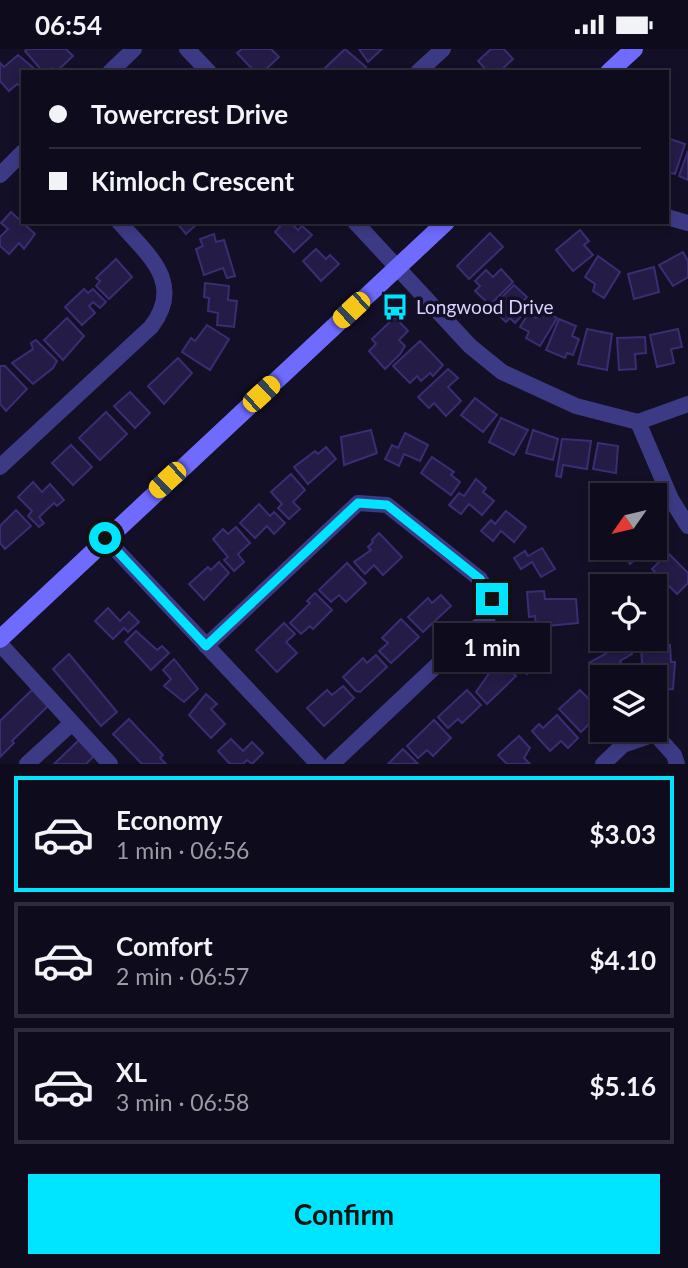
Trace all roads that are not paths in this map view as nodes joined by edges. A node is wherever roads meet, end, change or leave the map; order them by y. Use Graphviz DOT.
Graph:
graph roads {
  1 [pos="134,49"];
  2 [pos="187,49"];
  3 [pos="443,49"];
  4 [pos="634,49"];
  5 [pos="112,70"];
  6 [pos="207,70"];
  7 [pos="420,70"];
  8 [pos="611,70"];
  9 [pos="21,154"];
  10 [pos="0,175"];
  11 [pos="669,218"];
  12 [pos="688,223"];
  13 [pos="121,224"];
  14 [pos="357,224"];
  15 [pos="444,224"];
  16 [pos="398,267"];
  17 [pos="688,404"];
  18 [pos="638,422"];
  19 [pos="0,467"];
  20 [pos="688,526"];
  21 [pos="105,538"];
  22 [pos="0,641"];
  23 [pos="206,646"];
  24 [pos="72,723"];
  25 [pos="27,764"];
  26 [pos="110,764"];
  27 [pos="318,764"];
  28 [pos="332,764"];
  29 [pos="603,764"];
  30 [pos="677,764"];
  1 -- 5 [label="street"];
  2 -- 6 [label="street"];
  3 -- 7 [label="street"];
  4 -- 8 [label="main road"];
  9 -- 10 [label="street"];
  11 -- 12 [label="street"];
  13 -- 19 [label="street"];
  14 -- 16 [label="street"];
  15 -- 16 [label="main road"];
  16 -- 18 [label="street"];
  16 -- 21 [label="main road"];
  17 -- 18 [label="street"];
  18 -- 20 [label="street"];
  21 -- 22 [label="main road"];
  21 -- 23 [label="street"];
  22 -- 24 [label="street"];
  23 -- 27 [label="street"];
  23 -- 28 [label="street"];
  24 -- 25 [label="street"];
  24 -- 26 [label="street"];
  29 -- 30 [label="street"];
}
